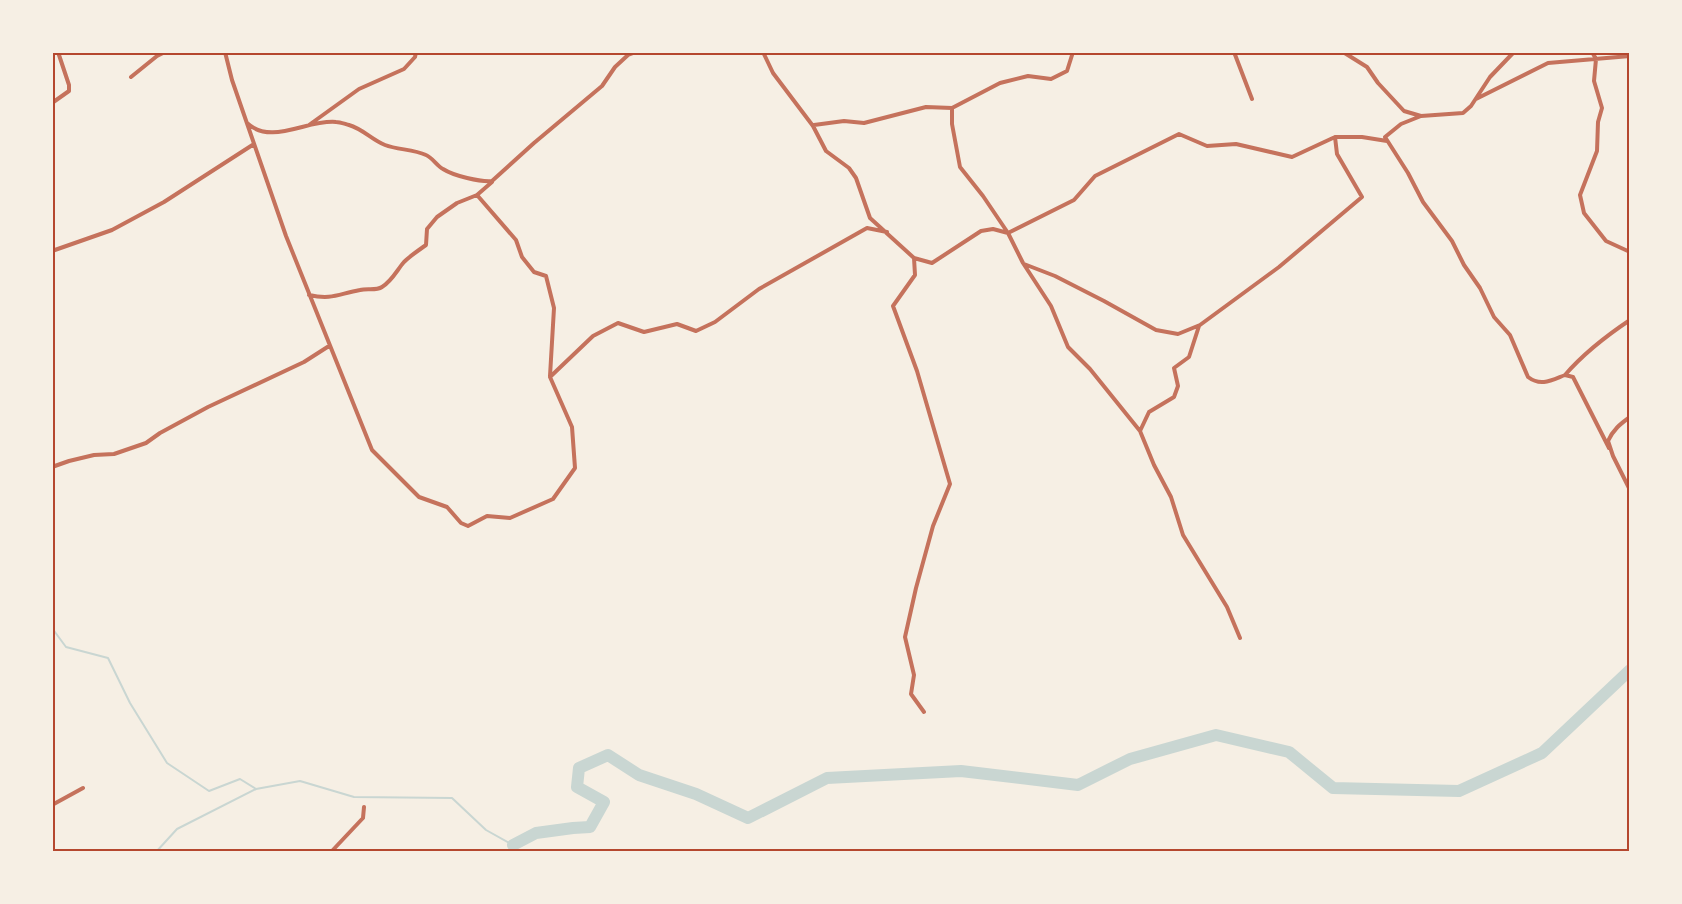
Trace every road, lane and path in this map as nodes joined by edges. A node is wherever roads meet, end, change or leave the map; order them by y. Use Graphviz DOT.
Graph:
graph roads {
  1 [pos="58,52"];
  2 [pos="165,52"];
  3 [pos="225,52"];
  4 [pos="416,52"];
  5 [pos="636,52"];
  6 [pos="763,52"];
  7 [pos="1073,52"];
  8 [pos="1234,52"];
  9 [pos="1342,52"];
  10 [pos="1514,52"];
  11 [pos="1592,52"];
  12 [pos="1629,56"];
  13 [pos="1596,59"];
  14 [pos="131,76"];
  15 [pos="1252,99"];
  16 [pos="1476,99"];
  17 [pos="52,103"];
  18 [pos="952,108"];
  19 [pos="1421,116"];
  20 [pos="246,122"];
  21 [pos="308,126"];
  22 [pos="813,126"];
  23 [pos="1335,137"];
  24 [pos="1387,141"];
  25 [pos="254,144"];
  26 [pos="492,182"];
  27 [pos="477,195"];
  28 [pos="887,232"];
  29 [pos="1008,233"];
  30 [pos="52,251"];
  31 [pos="1629,252"];
  32 [pos="914,258"];
  33 [pos="1023,263"];
  34 [pos="309,295"];
  35 [pos="1629,320"];
  36 [pos="1200,325"];
  37 [pos="329,346"];
  38 [pos="1565,375"];
  39 [pos="550,377"];
  40 [pos="1629,417"];
  41 [pos="1140,431"];
  42 [pos="1609,448"];
  43 [pos="52,467"];
  44 [pos="1629,490"];
  45 [pos="1240,638"];
  46 [pos="924,712"];
  47 [pos="83,788"];
  48 [pos="52,805"];
  49 [pos="364,807"];
  50 [pos="331,852"];
  1 -- 17 [label="street"];
  2 -- 14 [label="street"];
  3 -- 20 [label="street"];
  4 -- 21 [label="street"];
  5 -- 26 [label="street"];
  6 -- 22 [label="street"];
  7 -- 18 [label="street"];
  8 -- 15 [label="street"];
  9 -- 19 [label="street"];
  10 -- 16 [label="street"];
  11 -- 13 [label="street"];
  12 -- 13 [label="street"];
  13 -- 16 [label="street"];
  13 -- 31 [label="street"];
  16 -- 19 [label="street"];
  18 -- 22 [label="street"];
  18 -- 29 [label="street"];
  19 -- 24 [label="street"];
  20 -- 21 [label="street"];
  20 -- 25 [label="street"];
  21 -- 26 [label="street"];
  22 -- 28 [label="street"];
  23 -- 24 [label="street"];
  23 -- 29 [label="street"];
  23 -- 36 [label="street"];
  24 -- 38 [label="street"];
  25 -- 30 [label="street"];
  25 -- 34 [label="street"];
  26 -- 27 [label="street"];
  27 -- 34 [label="street"];
  27 -- 39 [label="street"];
  28 -- 32 [label="street"];
  28 -- 39 [label="street"];
  29 -- 32 [label="street"];
  29 -- 33 [label="street"];
  32 -- 46 [label="street"];
  33 -- 36 [label="street"];
  33 -- 41 [label="street"];
  34 -- 37 [label="street"];
  35 -- 38 [label="street"];
  36 -- 41 [label="street"];
  37 -- 39 [label="street"];
  37 -- 43 [label="street"];
  38 -- 42 [label="street"];
  40 -- 42 [label="street"];
  41 -- 45 [label="street"];
  42 -- 44 [label="street"];
  47 -- 48 [label="street"];
  49 -- 50 [label="street"];
}
